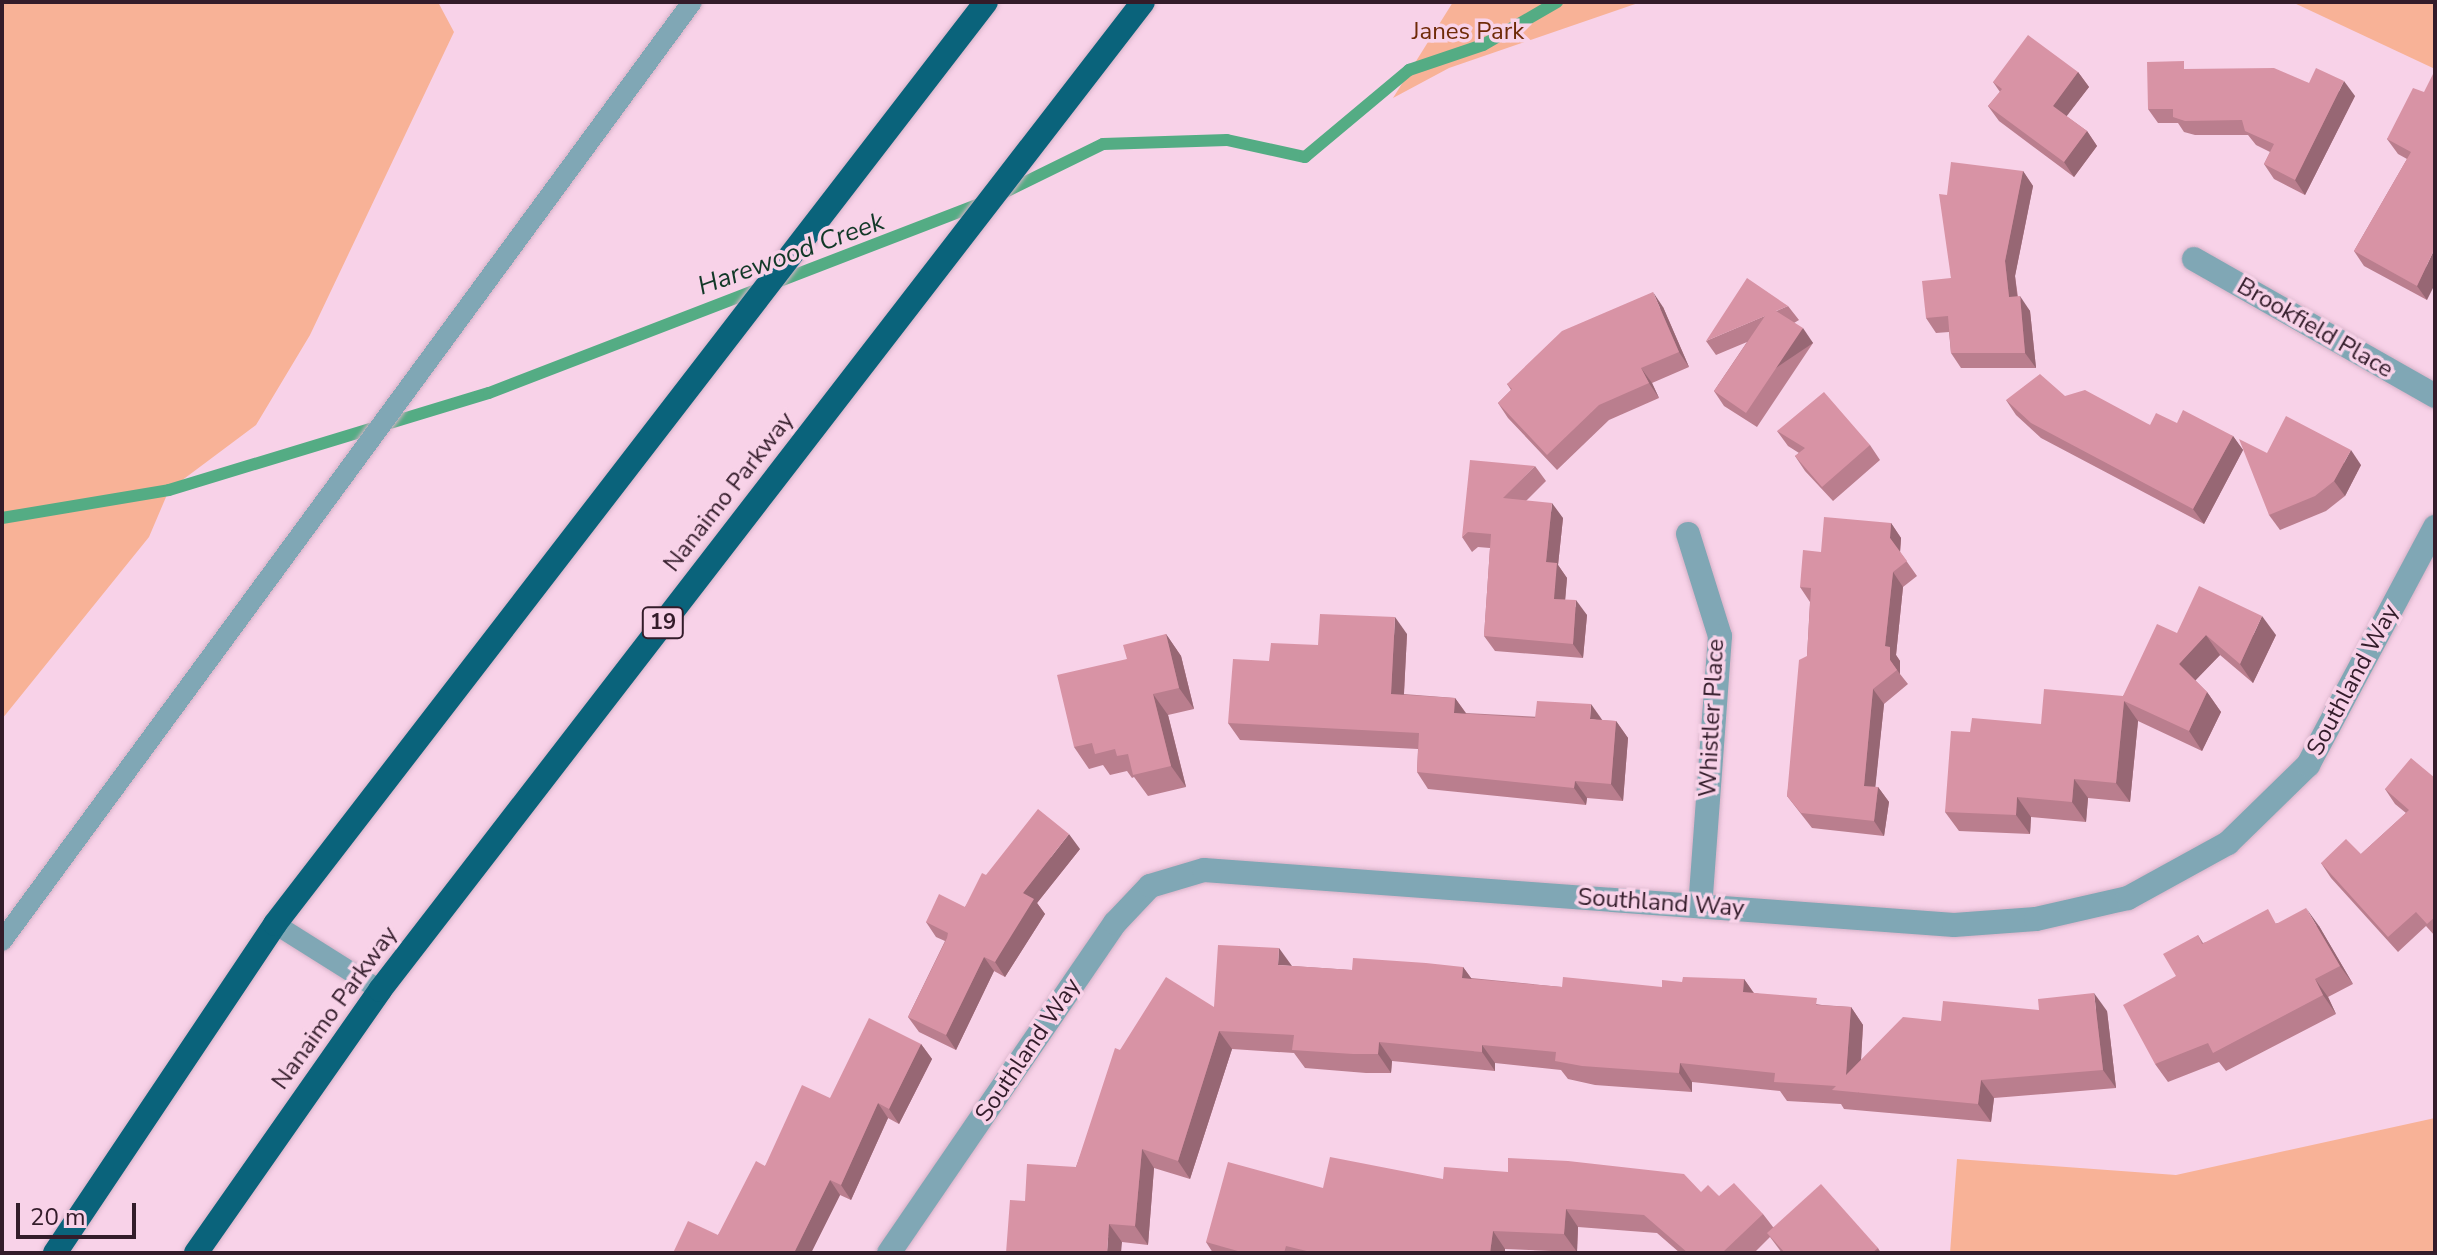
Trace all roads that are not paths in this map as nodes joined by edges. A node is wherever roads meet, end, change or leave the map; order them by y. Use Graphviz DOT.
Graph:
graph roads {
  1 [pos="692,2"];
  2 [pos="986,2"];
  3 [pos="1143,2"];
  4 [pos="2194,259"];
  5 [pos="2435,396"];
  6 [pos="2435,527"];
  7 [pos="1688,534"];
  8 [pos="1700,906"];
  9 [pos="275,924"];
  10 [pos="2,941"];
  11 [pos="380,990"];
  12 [pos="55,1253"];
  13 [pos="196,1253"];
  14 [pos="889,1253"];
  1 -- 10 [label="lane"];
  2 -- 9 [label="highway"];
  3 -- 11 [label="highway, Nanaimo Parkway / 19"];
  4 -- 5 [label="street, Brookfield Place"];
  6 -- 8 [label="street, Southland Way"];
  7 -- 8 [label="street, Whistler Place"];
  8 -- 14 [label="street, Southland Way"];
  9 -- 11 [label="lane"];
  9 -- 12 [label="highway"];
  11 -- 13 [label="highway, Nanaimo Parkway / 19"];
}
